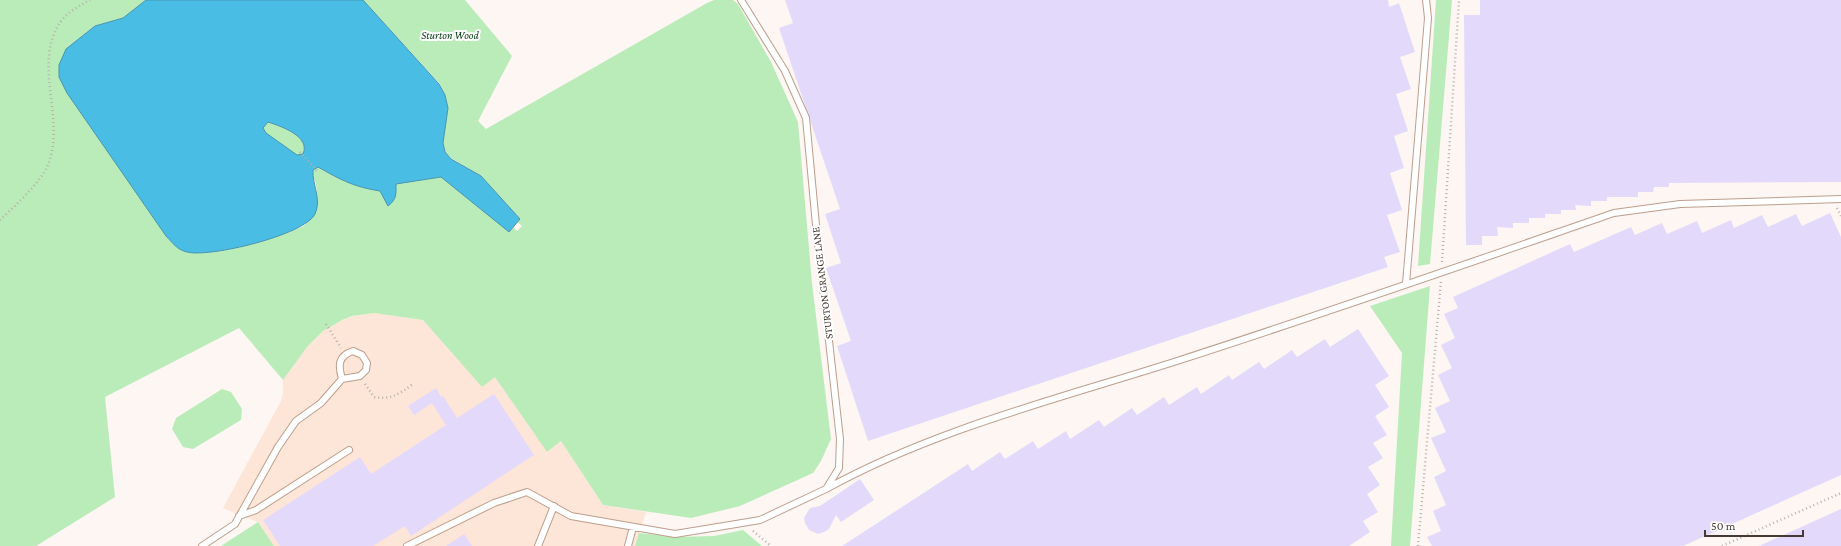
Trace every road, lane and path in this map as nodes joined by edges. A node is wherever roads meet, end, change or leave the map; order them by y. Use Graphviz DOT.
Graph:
graph roads {
  1 [pos="90,0"];
  2 [pos="741,0"];
  3 [pos="1426,0"];
  4 [pos="300,152"];
  5 [pos="318,172"];
  6 [pos="1841,200"];
  7 [pos="0,220"];
  8 [pos="1406,284"];
  9 [pos="326,324"];
  10 [pos="345,354"];
  11 [pos="360,376"];
  12 [pos="342,379"];
  13 [pos="413,384"];
  14 [pos="349,450"];
  15 [pos="826,489"];
  16 [pos="1841,493"];
  17 [pos="554,506"];
  18 [pos="240,516"];
  19 [pos="743,523"];
  20 [pos="633,527"];
  21 [pos="766,544"];
  22 [pos="202,546"];
  23 [pos="407,546"];
  24 [pos="538,546"];
  25 [pos="628,546"];
  26 [pos="771,546"];
  27 [pos="1722,546"];
  1 -- 7 [label="path"];
  2 -- 15 [label="lane, STURTON GRANGE LANE"];
  3 -- 8 [label="lane"];
  4 -- 5 [label="path"];
  6 -- 8 [label="lane"];
  8 -- 15 [label="lane"];
  9 -- 10 [label="path"];
  10 -- 11 [label="lane"];
  10 -- 12 [label="lane"];
  11 -- 12 [label="lane"];
  11 -- 13 [label="path"];
  12 -- 18 [label="lane"];
  14 -- 18 [label="lane"];
  15 -- 19 [label="lane"];
  16 -- 27 [label="path"];
  17 -- 20 [label="lane"];
  17 -- 23 [label="lane"];
  17 -- 24 [label="lane"];
  18 -- 22 [label="lane"];
  19 -- 20 [label="lane"];
  19 -- 21 [label="path"];
  20 -- 25 [label="lane"];
  21 -- 26 [label="path"];
}
